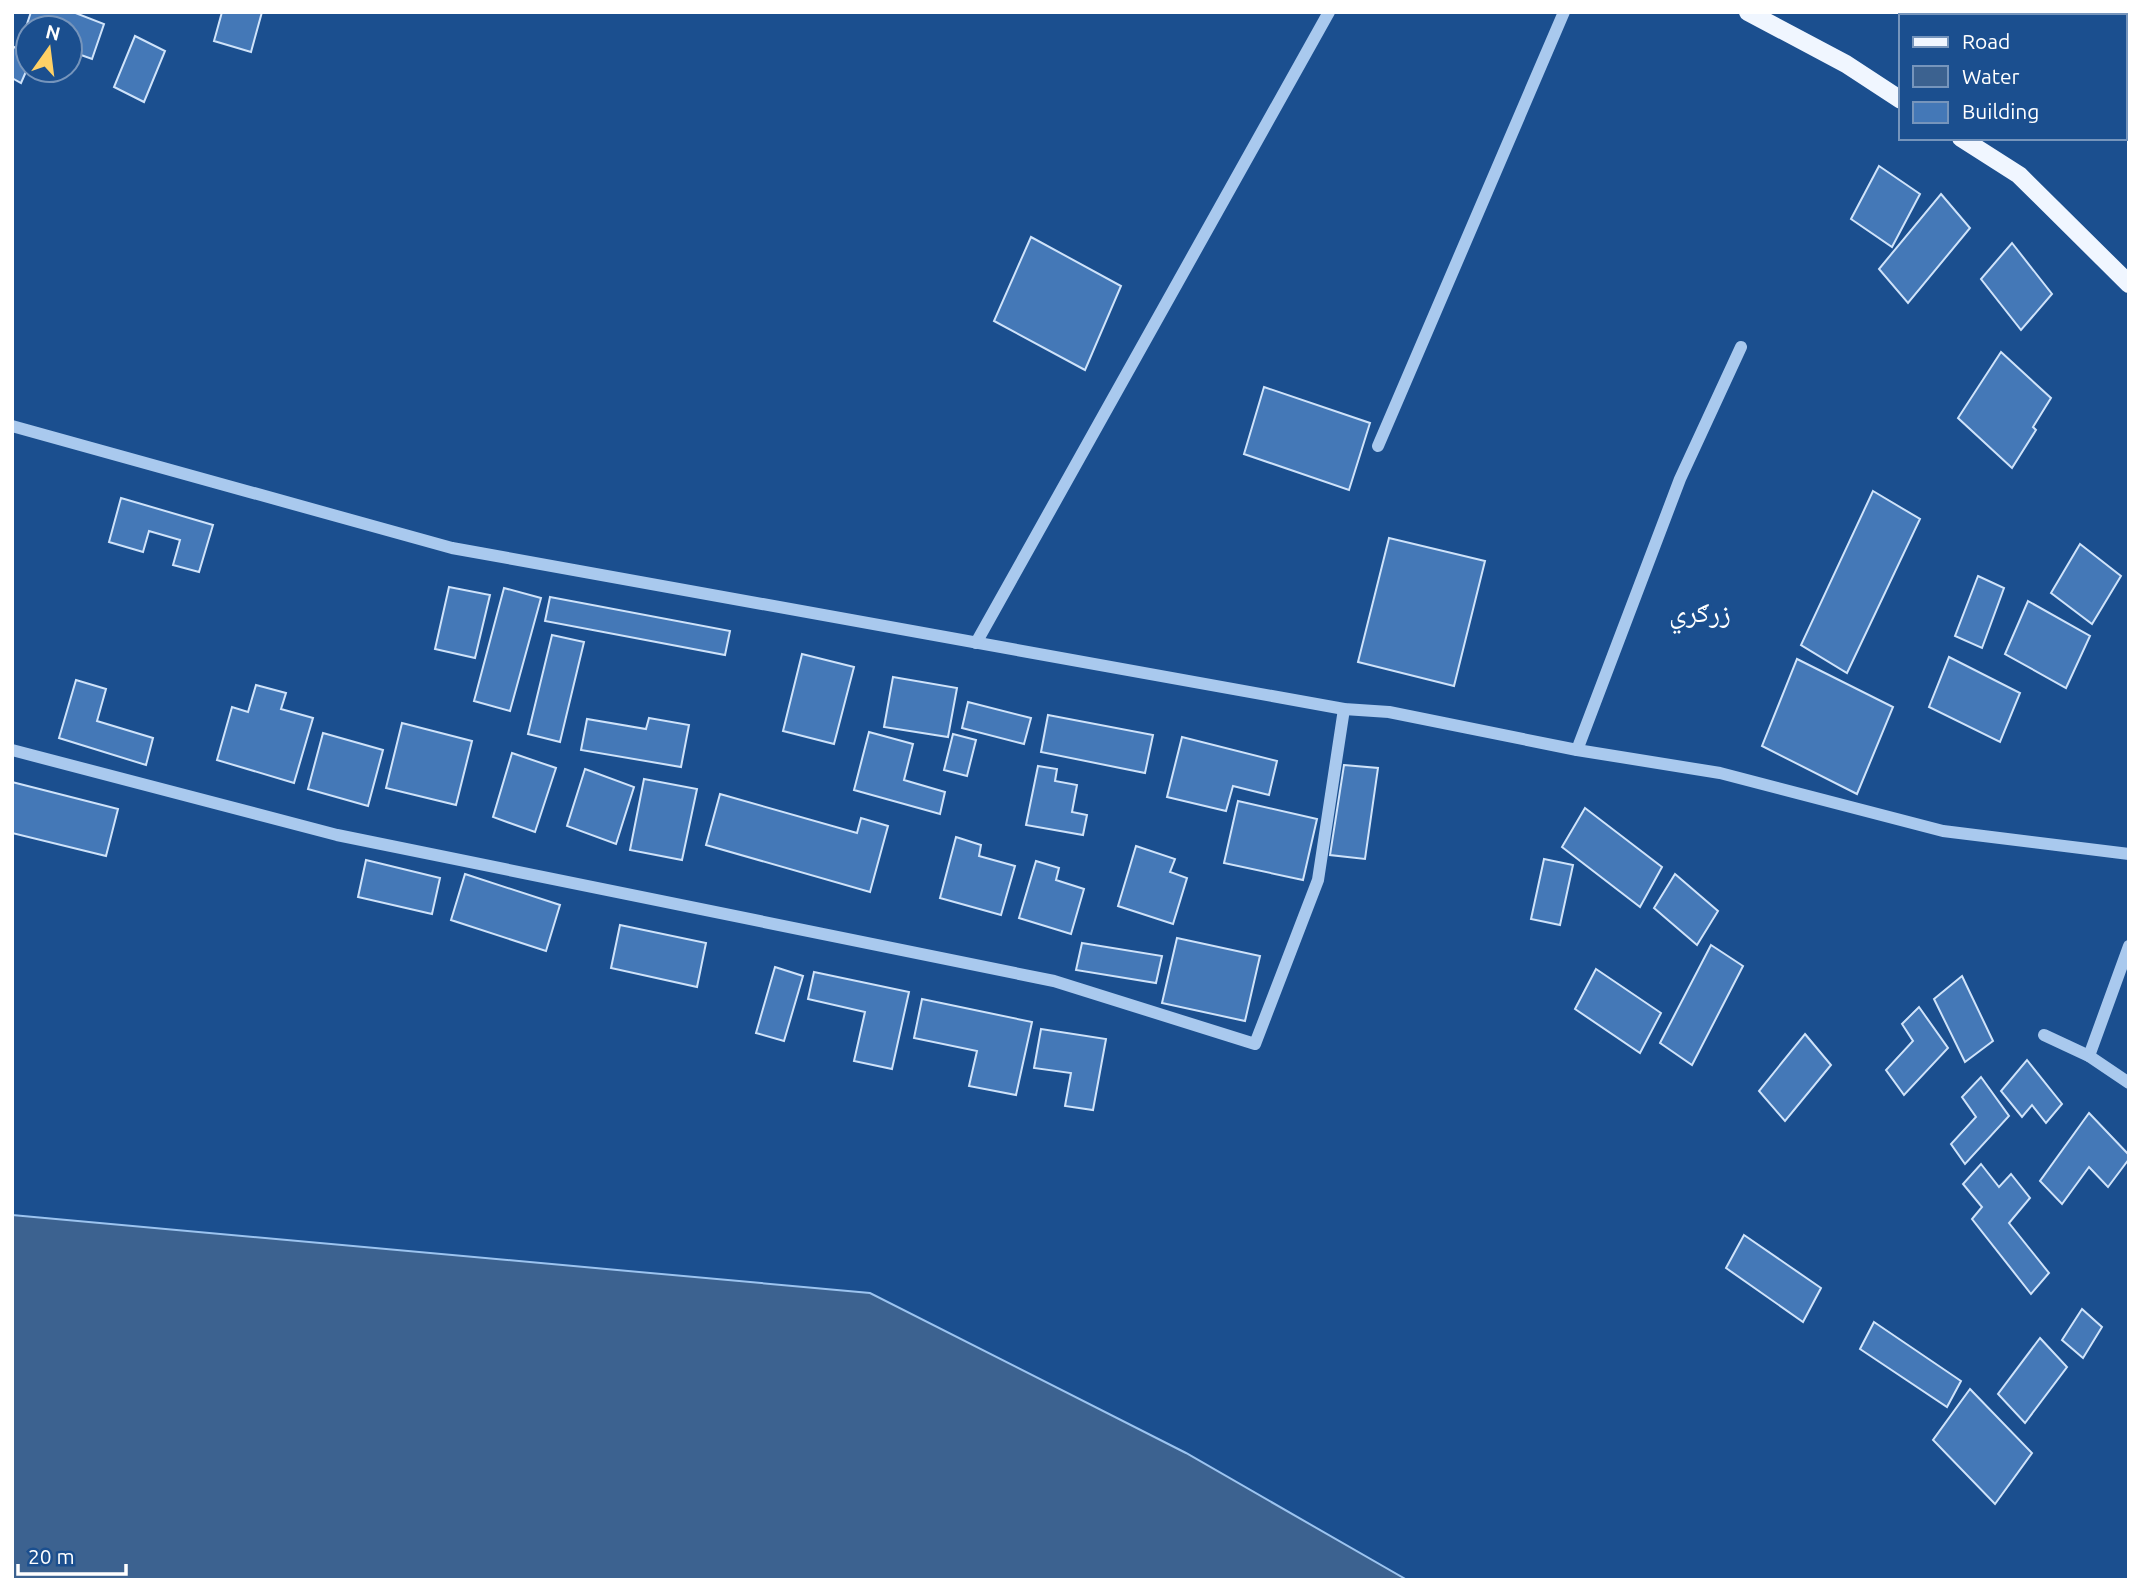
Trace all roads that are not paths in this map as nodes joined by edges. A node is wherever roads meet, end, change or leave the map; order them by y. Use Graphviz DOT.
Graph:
graph roads {
  1 [pos="1329,12"];
  2 [pos="1564,12"];
  3 [pos="1748,12"];
  4 [pos="1899,99"];
  5 [pos="1964,140"];
  6 [pos="2129,284"];
  7 [pos="1741,347"];
  8 [pos="12,426"];
  9 [pos="1378,446"];
  10 [pos="976,643"];
  11 [pos="1344,709"];
  12 [pos="12,750"];
  13 [pos="1577,750"];
  14 [pos="2129,854"];
  15 [pos="2129,946"];
  16 [pos="2044,1035"];
  17 [pos="2089,1056"];
  18 [pos="2129,1083"];
  1 -- 10 [label="street"];
  2 -- 9 [label="street"];
  3 -- 4 [label="main road"];
  5 -- 6 [label="main road"];
  7 -- 13 [label="street"];
  8 -- 10 [label="street"];
  10 -- 11 [label="street"];
  11 -- 12 [label="street"];
  11 -- 13 [label="street"];
  13 -- 14 [label="street"];
  15 -- 17 [label="street"];
  16 -- 17 [label="street"];
  17 -- 18 [label="street"];
}
